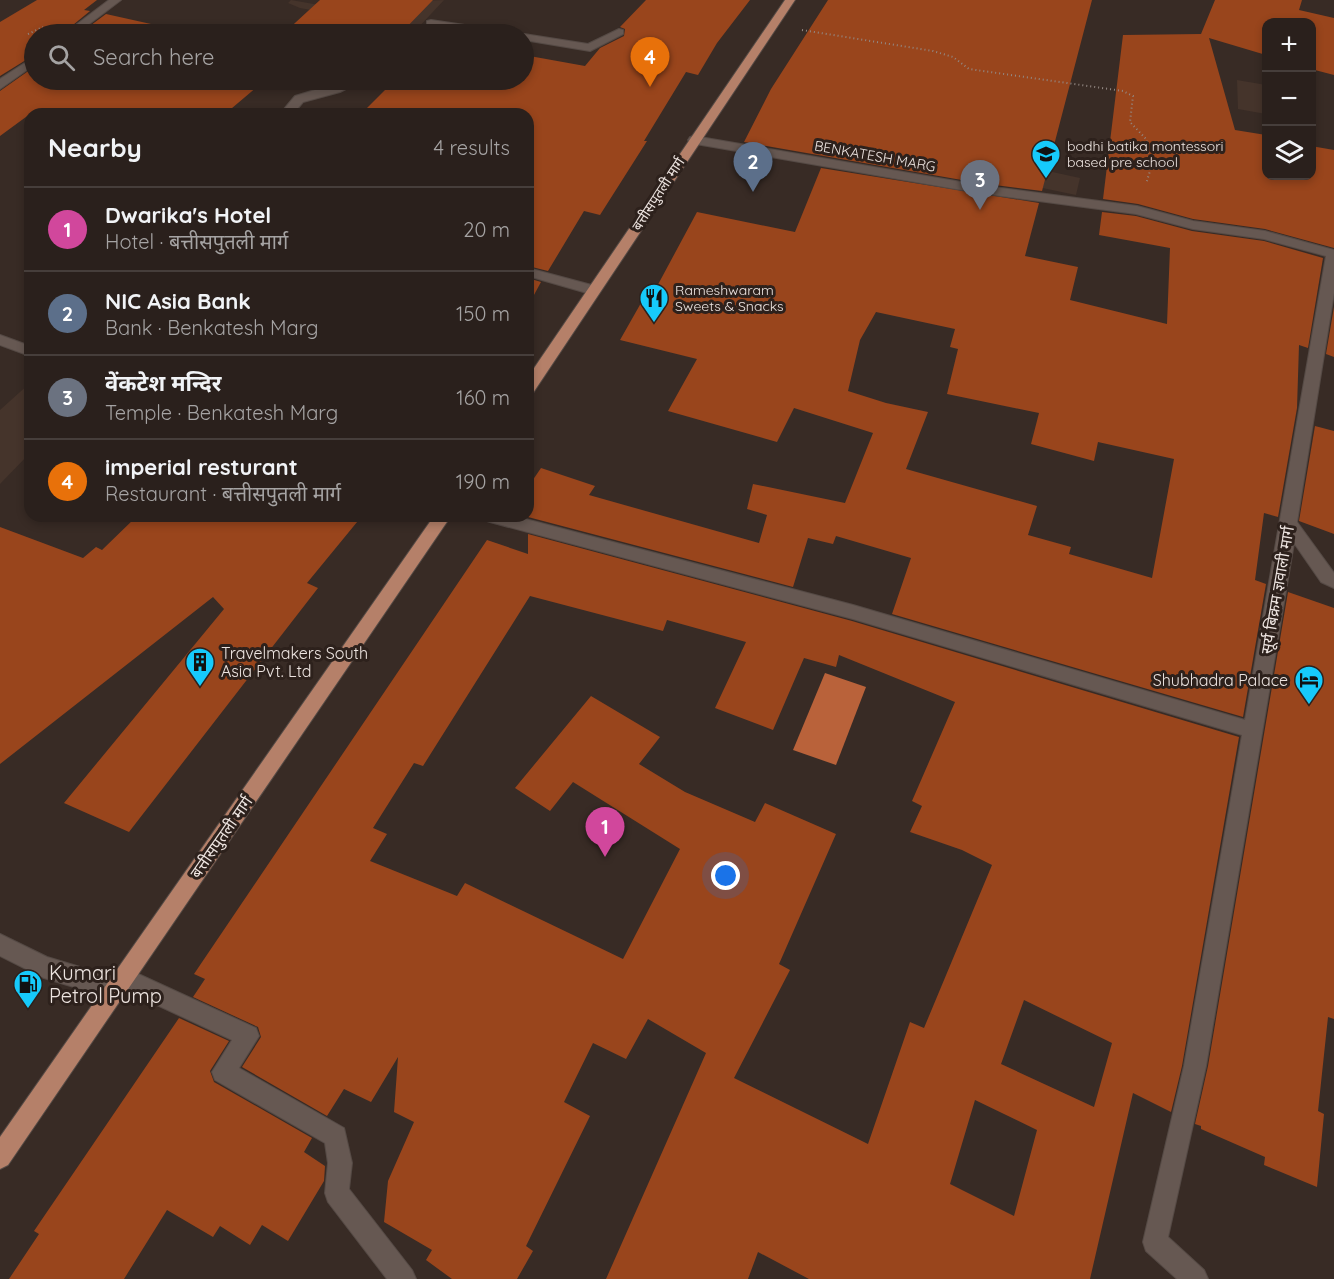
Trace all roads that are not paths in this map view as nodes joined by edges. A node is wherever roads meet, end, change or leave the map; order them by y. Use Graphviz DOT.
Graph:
graph roads {
  1 [pos="116,0"];
  2 [pos="790,0"];
  3 [pos="83,24"];
  4 [pos="430,24"];
  5 [pos="454,24"];
  6 [pos="619,32"];
  7 [pos="534,39"];
  8 [pos="24,67"];
  9 [pos="0,85"];
  10 [pos="332,90"];
  11 [pos="291,108"];
  12 [pos="694,140"];
  13 [pos="1265,235"];
  14 [pos="1334,253"];
  15 [pos="534,275"];
  16 [pos="594,290"];
  17 [pos="0,340"];
  18 [pos="24,349"];
  19 [pos="534,380"];
  20 [pos="439,522"];
  21 [pos="513,522"];
  22 [pos="1289,524"];
  23 [pos="1334,581"];
  24 [pos="1252,730"];
  25 [pos="0,945"];
  26 [pos="120,983"];
  27 [pos="1,1154"];
  28 [pos="403,1279"];
  29 [pos="1195,1279"];
  1 -- 3 [label="street"];
  2 -- 12 [label="main road, बत्तीसपुतली मार्ग"];
  4 -- 5 [label="street"];
  6 -- 7 [label="street"];
  8 -- 9 [label="street"];
  10 -- 11 [label="street"];
  12 -- 13 [label="street, BENKATESH MARG"];
  12 -- 16 [label="main road, बत्तीसपुतली मार्ग"];
  13 -- 14 [label="street, सूर्य बिक्रम ज्ञवाली मार्ग"];
  14 -- 22 [label="street, सूर्य बिक्रम ज्ञवाली मार्ग"];
  15 -- 16 [label="street"];
  16 -- 19 [label="main road, बत्तीसपुतली मार्ग"];
  17 -- 18 [label="street"];
  20 -- 26 [label="main road, बत्तीसपुतली मार्ग"];
  21 -- 24 [label="street"];
  22 -- 23 [label="street"];
  22 -- 24 [label="street, सूर्य बिक्रम ज्ञवाली मार्ग"];
  24 -- 29 [label="street, सूर्य बिक्रम ज्ञवाली मार्ग"];
  25 -- 26 [label="street"];
  26 -- 27 [label="main road, बत्तीसपुतली मार्ग"];
  26 -- 28 [label="street"];
}
